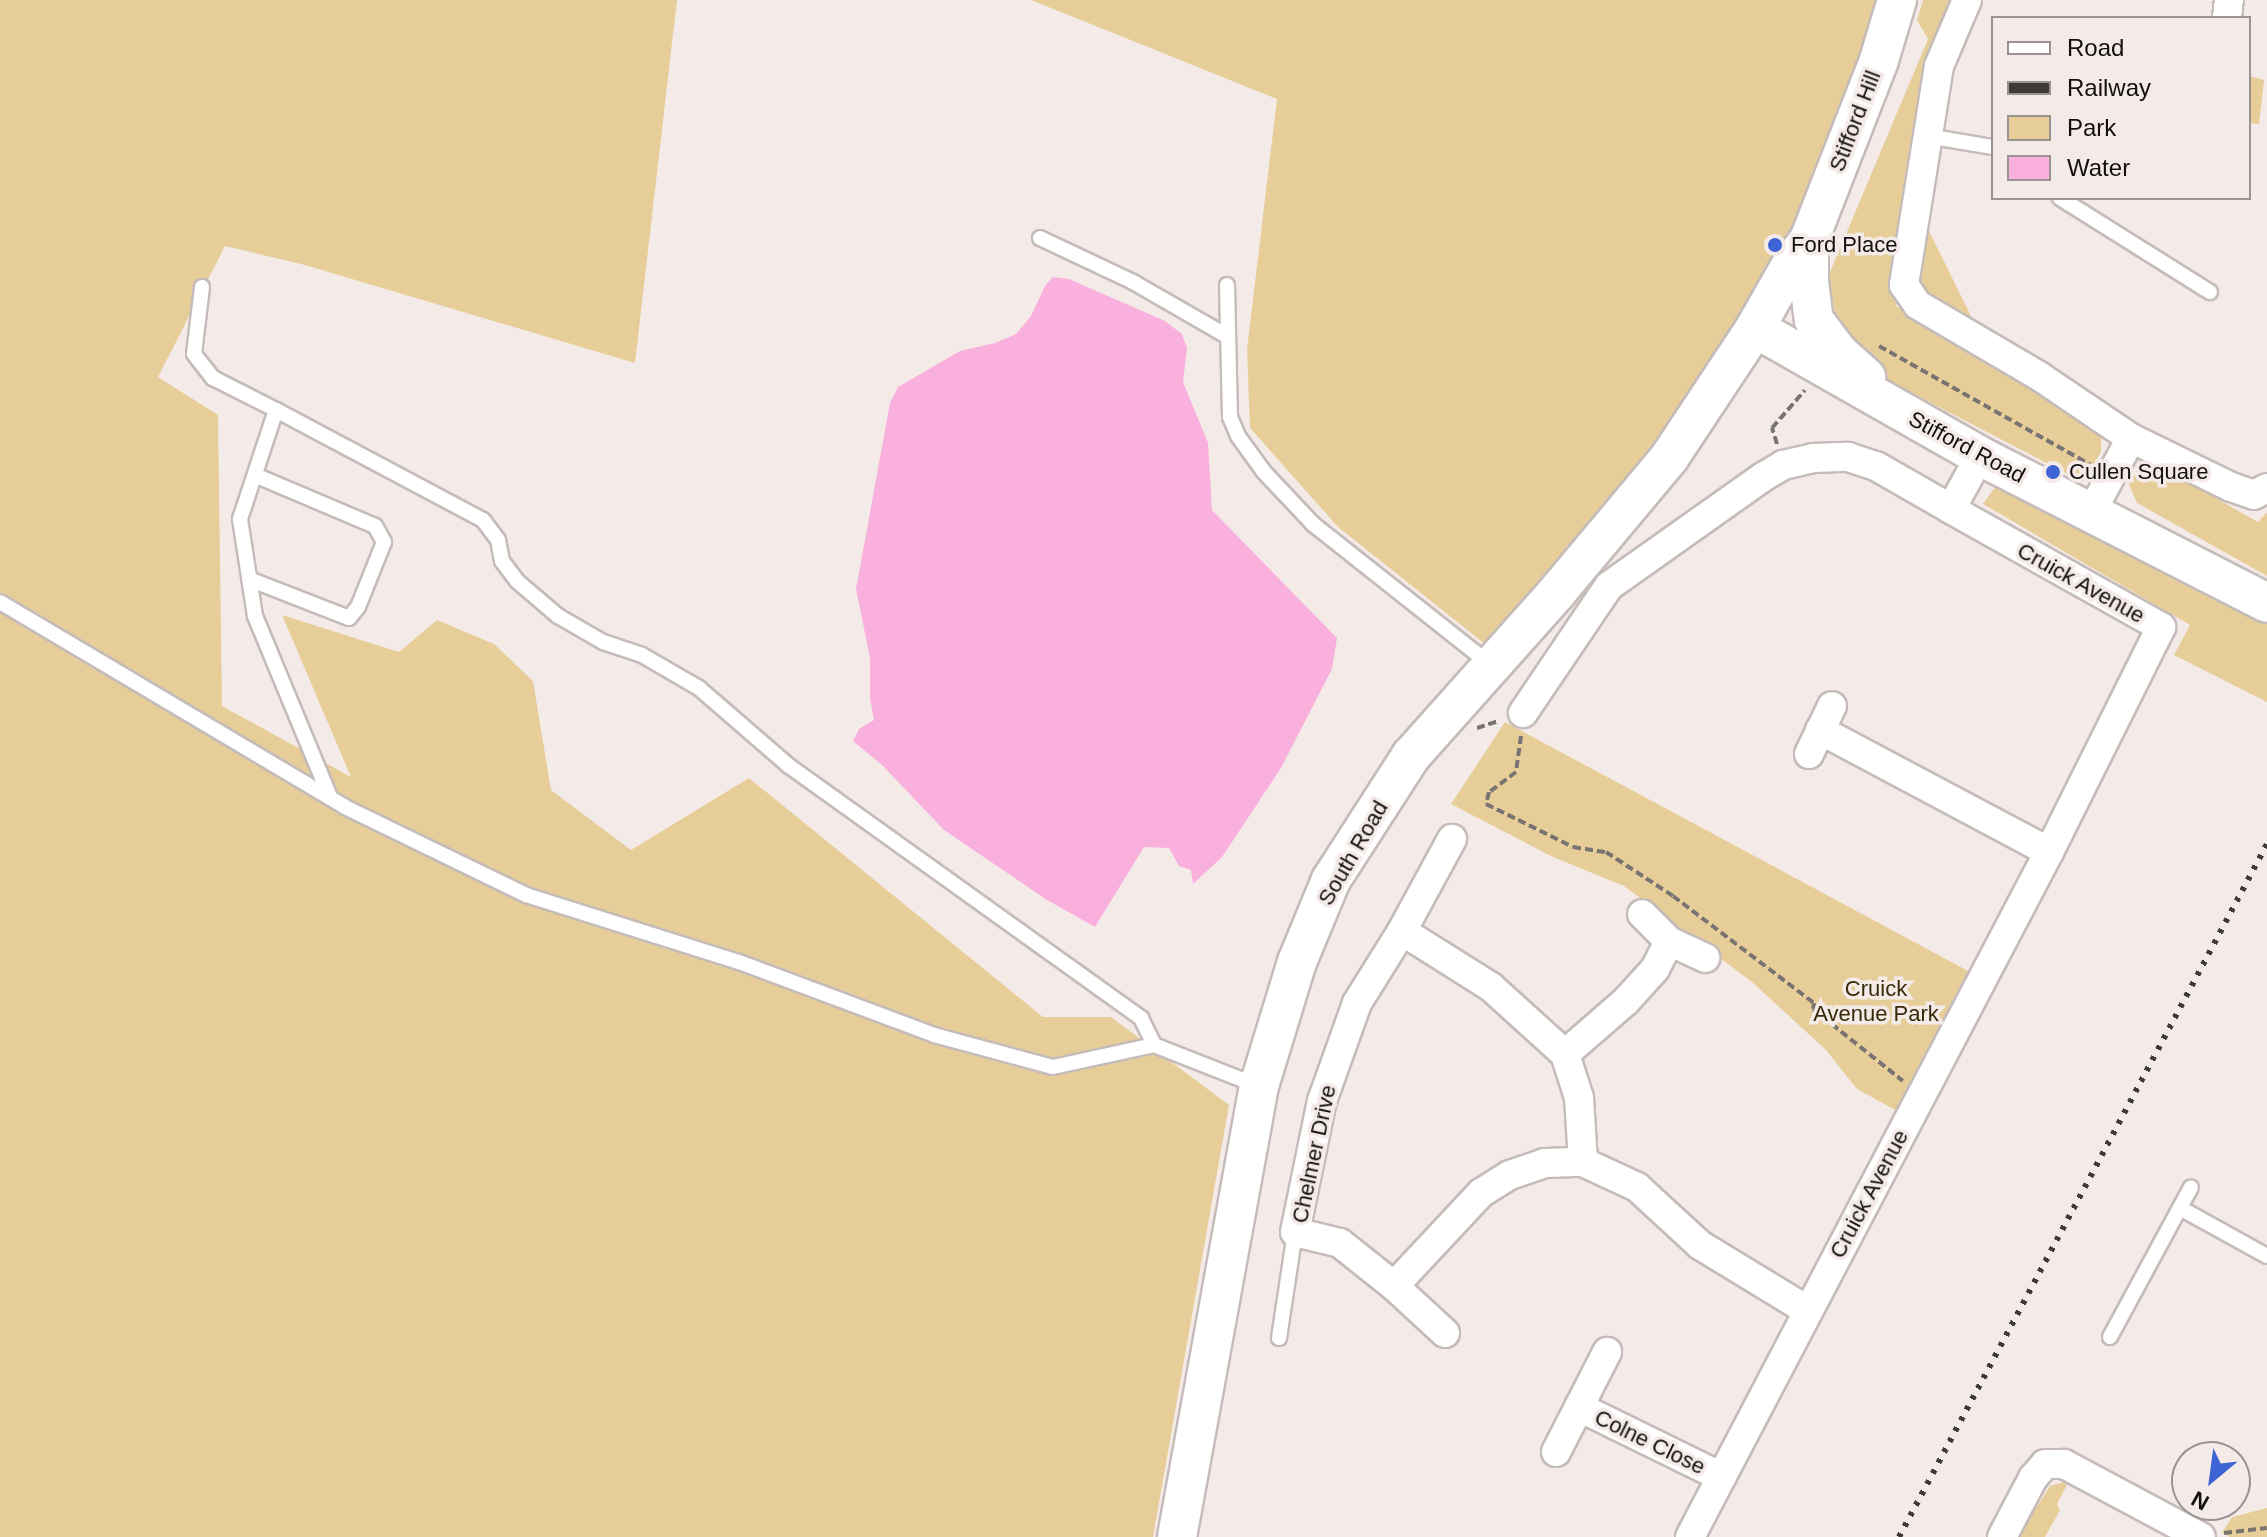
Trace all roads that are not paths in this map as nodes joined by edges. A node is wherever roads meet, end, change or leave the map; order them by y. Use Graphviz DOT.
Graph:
graph roads {
  1 [pos="1897,0"];
  2 [pos="1967,0"];
  3 [pos="1927,136"];
  4 [pos="1991,147"];
  5 [pos="2063,200"];
  6 [pos="1040,238"];
  7 [pos="1809,240"];
  8 [pos="1227,285"];
  9 [pos="202,287"];
  10 [pos="2210,292"];
  11 [pos="1755,328"];
  12 [pos="1227,336"];
  13 [pos="276,410"];
  14 [pos="1914,420"];
  15 [pos="2131,438"];
  16 [pos="1980,456"];
  17 [pos="255,475"];
  18 [pos="2267,488"];
  19 [pos="1951,509"];
  20 [pos="2091,513"];
  21 [pos="249,579"];
  22 [pos="0,602"];
  23 [pos="2267,603"];
  24 [pos="1492,666"];
  25 [pos="1523,713"];
  26 [pos="1820,730"];
  27 [pos="330,797"];
  28 [pos="1452,839"];
  29 [pos="2049,852"];
  30 [pos="1642,914"];
  31 [pos="1402,931"];
  32 [pos="1669,941"];
  33 [pos="1705,958"];
  34 [pos="1154,1045"];
  35 [pos="1565,1054"];
  36 [pos="1259,1086"];
  37 [pos="1583,1162"];
  38 [pos="2191,1187"];
  39 [pos="2180,1208"];
  40 [pos="1295,1232"];
  41 [pos="2267,1256"];
  42 [pos="1394,1286"];
  43 [pos="1807,1310"];
  44 [pos="1445,1333"];
  45 [pos="2110,1337"];
  46 [pos="1279,1338"];
  47 [pos="1607,1352"];
  48 [pos="1579,1407"];
  49 [pos="1556,1452"];
  50 [pos="1722,1477"];
  51 [pos="2211,1535"];
  52 [pos="1177,1537"];
  53 [pos="1690,1537"];
  54 [pos="2002,1537"];
  1 -- 7 [label="main road, Stifford Hill"];
  2 -- 3 [label="street"];
  3 -- 4 [label="lane"];
  3 -- 15 [label="street"];
  5 -- 10 [label="lane"];
  6 -- 12 [label="lane"];
  7 -- 11 [label="main road, Stifford Hill"];
  7 -- 14 [label="main road, Stifford Hill"];
  8 -- 12 [label="lane"];
  9 -- 13 [label="lane"];
  11 -- 14 [label="main road, Stifford Road"];
  11 -- 24 [label="main road, South Road"];
  12 -- 24 [label="lane"];
  13 -- 17 [label="lane"];
  13 -- 34 [label="lane"];
  14 -- 16 [label="main road, Stifford Road"];
  15 -- 18 [label="street"];
  15 -- 20 [label="street"];
  16 -- 19 [label="street"];
  16 -- 20 [label="main road, Stifford Road"];
  17 -- 21 [label="lane"];
  17 -- 21 [label="lane"];
  19 -- 25 [label="street"];
  19 -- 29 [label="street, Cruick Avenue"];
  20 -- 23 [label="main road, Stifford Road"];
  21 -- 27 [label="lane"];
  22 -- 27 [label="lane"];
  24 -- 36 [label="main road, South Road"];
  26 -- 29 [label="street"];
  27 -- 34 [label="lane"];
  28 -- 31 [label="street, Chelmer Drive"];
  29 -- 43 [label="street, Cruick Avenue"];
  30 -- 32 [label="street"];
  31 -- 35 [label="street"];
  31 -- 40 [label="street, Chelmer Drive"];
  32 -- 33 [label="street"];
  32 -- 35 [label="street"];
  34 -- 36 [label="lane"];
  35 -- 37 [label="street"];
  36 -- 52 [label="main road, South Road"];
  37 -- 42 [label="street"];
  37 -- 43 [label="street"];
  38 -- 39 [label="lane"];
  39 -- 41 [label="lane"];
  39 -- 45 [label="lane"];
  40 -- 42 [label="street, Chelmer Drive"];
  40 -- 46 [label="lane"];
  42 -- 44 [label="street, Chelmer Drive"];
  43 -- 50 [label="street, Cruick Avenue"];
  47 -- 48 [label="street, Colne Close"];
  48 -- 49 [label="street, Colne Close"];
  48 -- 50 [label="street, Colne Close"];
  50 -- 53 [label="street, Cruick Avenue"];
  51 -- 54 [label="street"];
}
